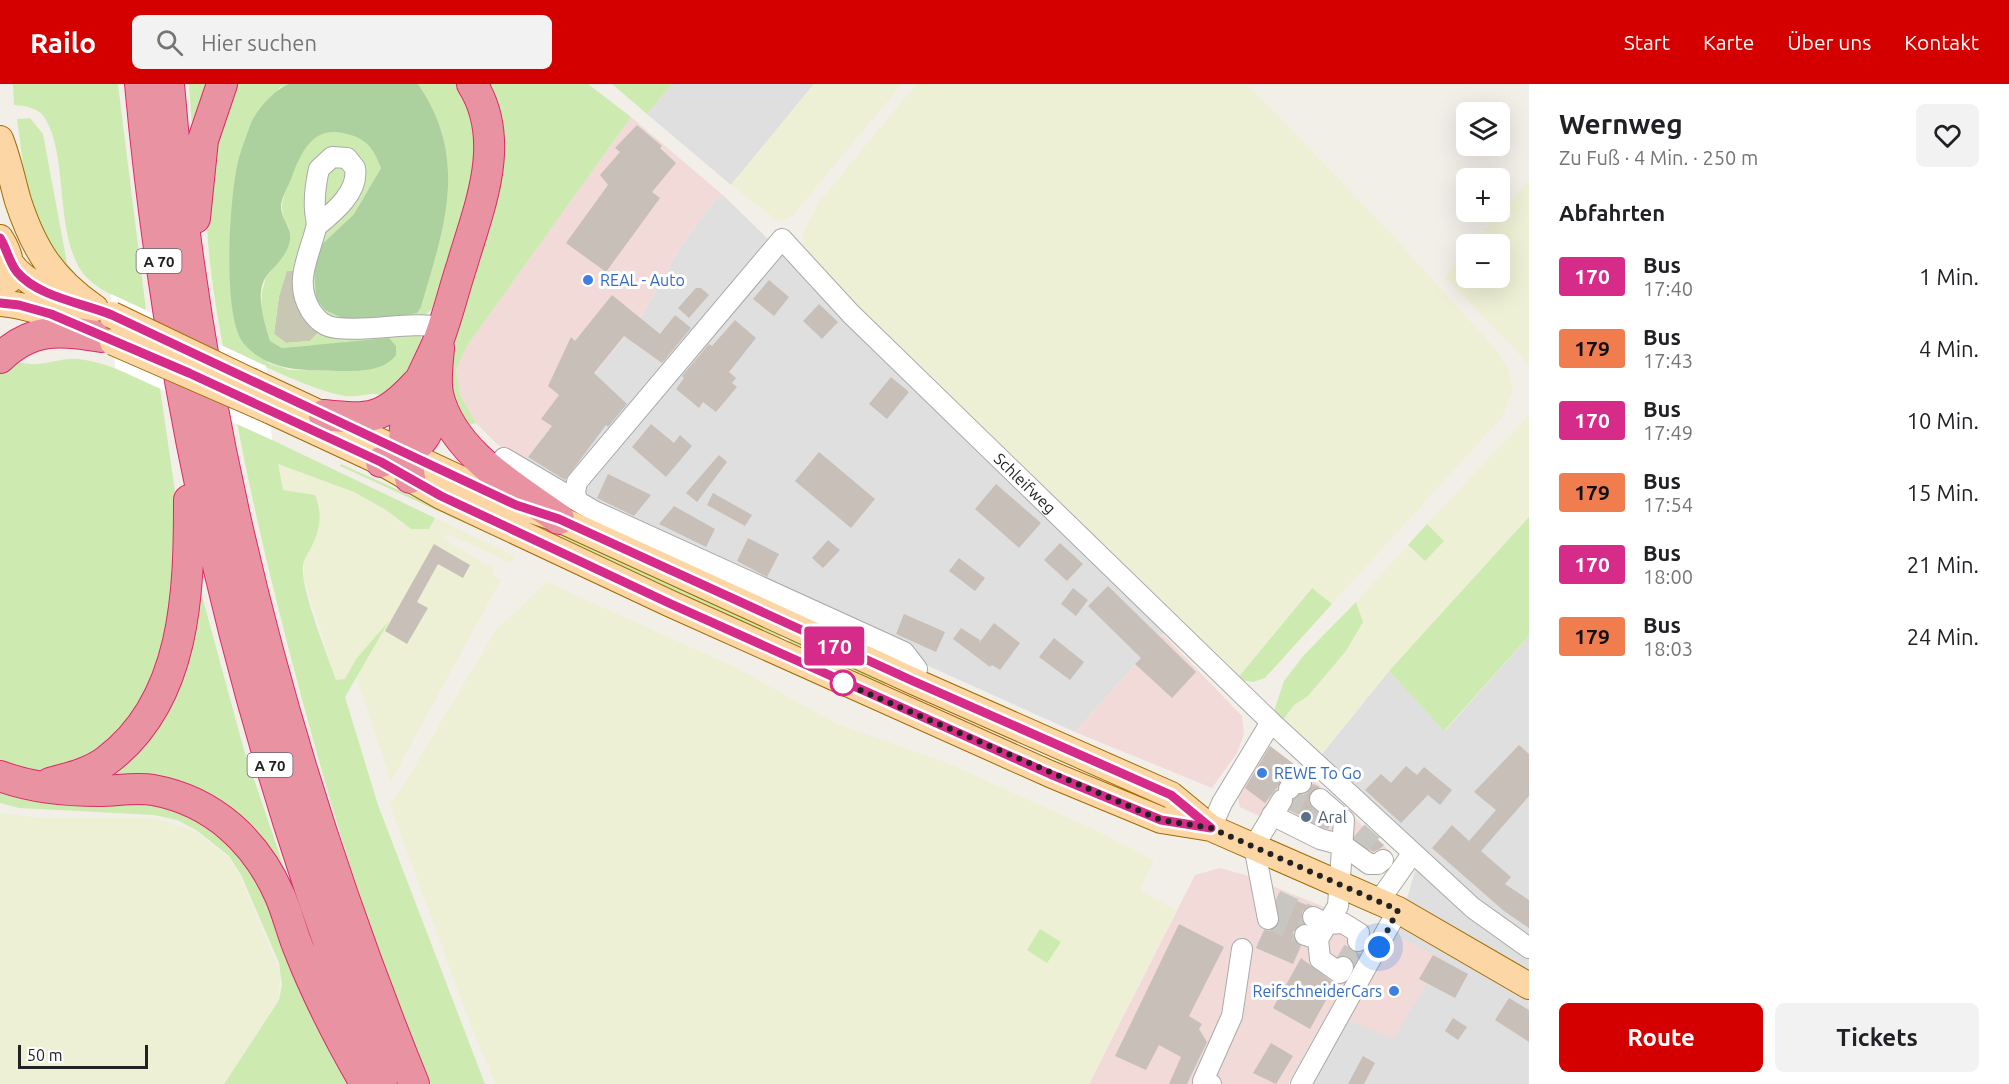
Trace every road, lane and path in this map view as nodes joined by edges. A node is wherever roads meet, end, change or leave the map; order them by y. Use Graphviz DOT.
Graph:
graph roads {
  1 [pos="140,84"];
  2 [pos="169,84"];
  3 [pos="222,84"];
  4 [pos="472,84"];
  5 [pos="0,138"];
  6 [pos="317,226"];
  7 [pos="0,238"];
  8 [pos="11,264"];
  9 [pos="190,275"];
  10 [pos="0,296"];
  11 [pos="0,303"];
  12 [pos="105,326"];
  13 [pos="441,333"];
  14 [pos="0,358"];
  15 [pos="427,389"];
  16 [pos="269,400"];
  17 [pos="324,415"];
  18 [pos="188,437"];
  19 [pos="504,458"];
  20 [pos="399,465"];
  21 [pos="568,510"];
  22 [pos="913,681"];
  23 [pos="901,709"];
  24 [pos="1271,722"];
  25 [pos="0,776"];
  26 [pos="41,786"];
  27 [pos="1320,799"];
  28 [pos="1211,828"];
  29 [pos="1344,830"];
  30 [pos="1254,846"];
  31 [pos="1412,854"];
  32 [pos="1393,879"];
  33 [pos="1339,884"];
  34 [pos="1388,906"];
  35 [pos="1268,919"];
  36 [pos="1316,929"];
  37 [pos="1358,941"];
  38 [pos="1529,948"];
  39 [pos="1242,949"];
  40 [pos="1343,967"];
  41 [pos="1529,986"];
  42 [pos="365,1084"];
  43 [pos="382,1084"];
  44 [pos="414,1084"];
  45 [pos="1211,1084"];
  46 [pos="1301,1084"];
  1 -- 18 [label="highway, A 70"];
  2 -- 9 [label="highway, A 70"];
  3 -- 9 [label="highway"];
  4 -- 13 [label="highway"];
  5 -- 12 [label="main road"];
  6 -- 13 [label="street"];
  7 -- 8 [label="main road"];
  8 -- 10 [label="main road"];
  8 -- 12 [label="main road"];
  9 -- 44 [label="highway, A 70"];
  11 -- 12 [label="main road"];
  12 -- 14 [label="highway"];
  12 -- 16 [label="main road, bridge"];
  13 -- 15 [label="highway"];
  15 -- 17 [label="highway"];
  15 -- 20 [label="highway"];
  15 -- 21 [label="highway"];
  16 -- 17 [label="main road"];
  16 -- 20 [label="main road"];
  17 -- 20 [label="main road"];
  18 -- 26 [label="highway"];
  18 -- 43 [label="highway, A 70"];
  19 -- 21 [label="street"];
  20 -- 21 [label="main road"];
  20 -- 23 [label="main road"];
  21 -- 22 [label="main road"];
  21 -- 24 [label="street, Schleifweg"];
  22 -- 23 [label="main road"];
  22 -- 28 [label="main road"];
  23 -- 28 [label="main road"];
  24 -- 28 [label="street"];
  24 -- 31 [label="street, Schleifweg"];
  25 -- 26 [label="highway"];
  26 -- 42 [label="highway"];
  27 -- 29 [label="street"];
  28 -- 30 [label="main road"];
  29 -- 30 [label="street"];
  29 -- 32 [label="street"];
  29 -- 33 [label="street"];
  30 -- 33 [label="main road"];
  30 -- 35 [label="street"];
  31 -- 32 [label="street"];
  31 -- 38 [label="street, Schleifweg"];
  32 -- 34 [label="street"];
  33 -- 34 [label="main road"];
  33 -- 36 [label="street"];
  34 -- 41 [label="main road"];
  34 -- 46 [label="street"];
  36 -- 37 [label="street"];
  36 -- 40 [label="street"];
  39 -- 45 [label="street"];
}
